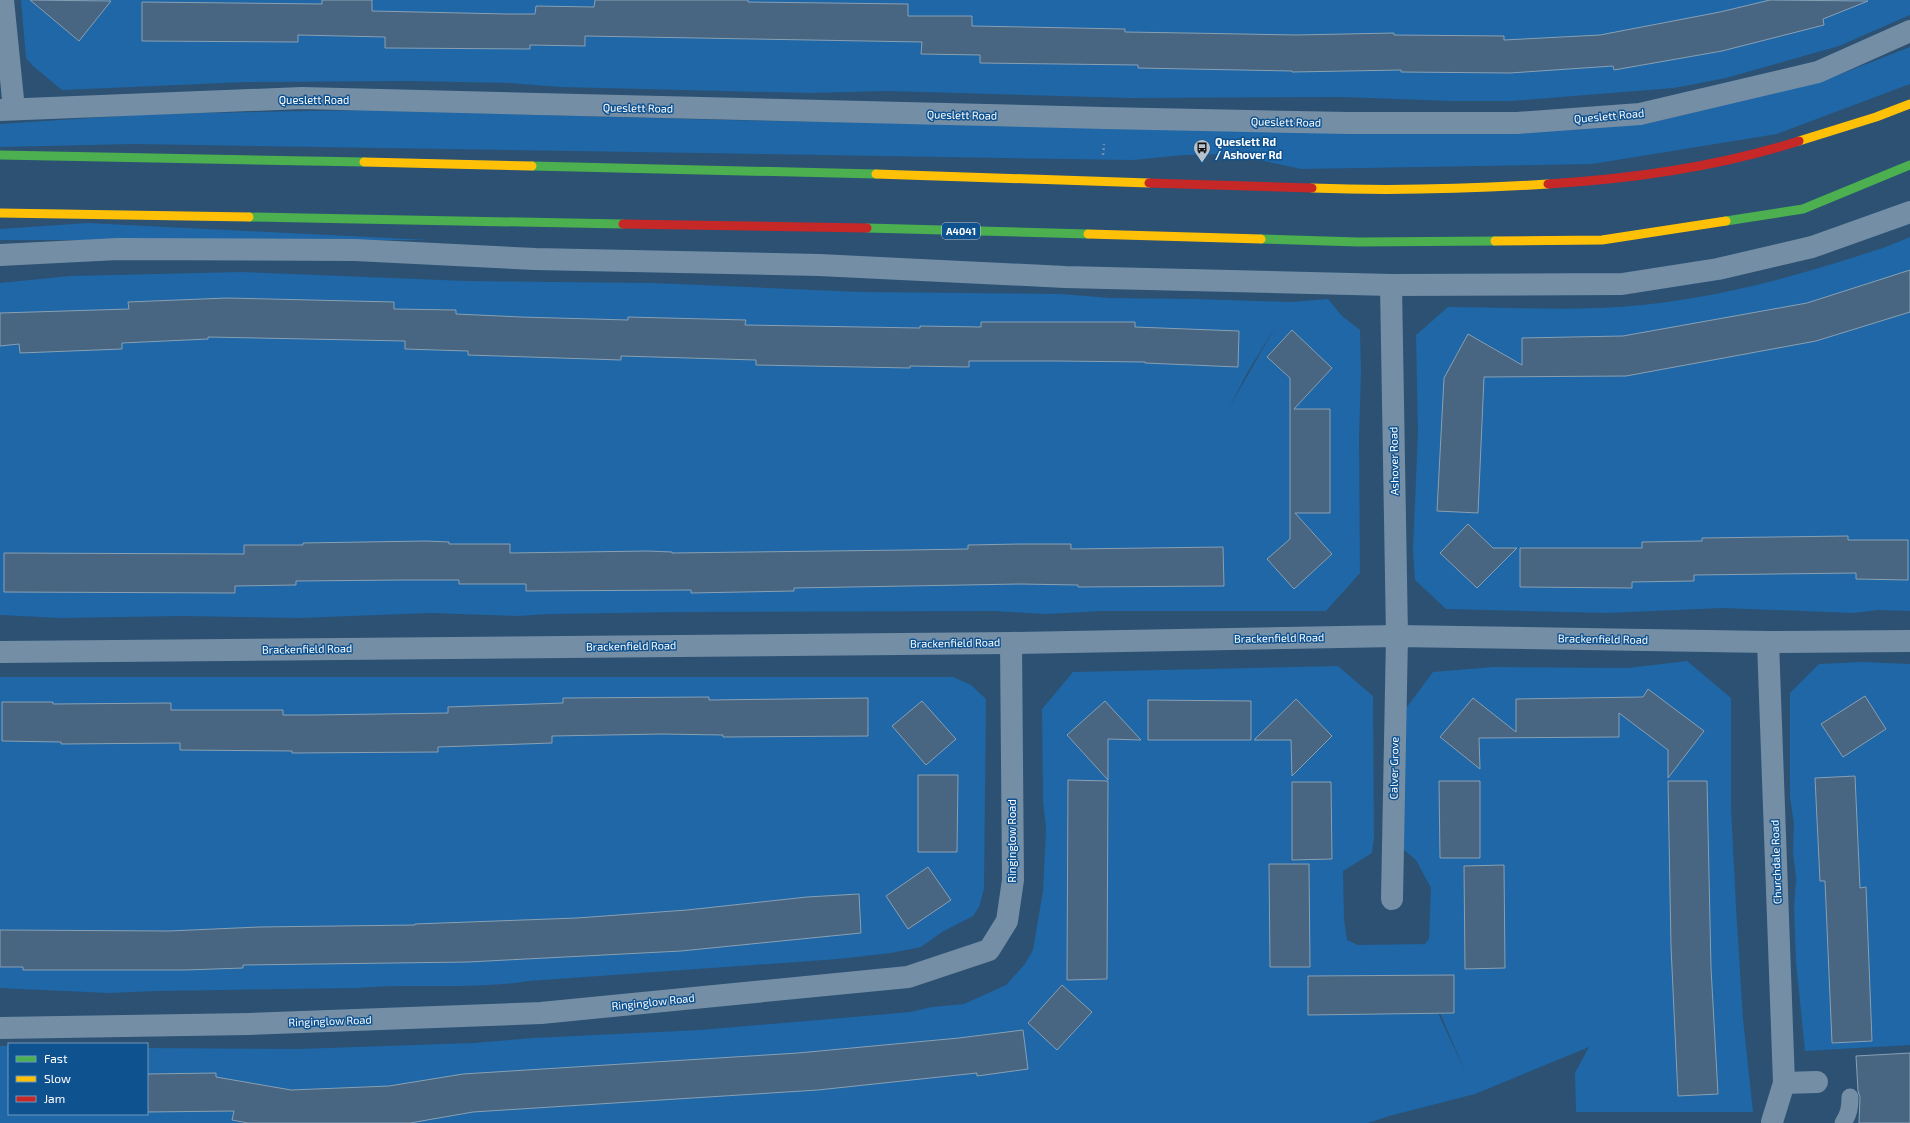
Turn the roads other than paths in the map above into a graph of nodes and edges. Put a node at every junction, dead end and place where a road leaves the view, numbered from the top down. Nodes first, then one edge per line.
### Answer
1 (3, 0) edge
2 (1910, 31) edge
3 (1910, 104) edge
4 (7, 109) edge
5 (0, 155) edge
6 (1910, 164) edge
7 (1910, 212) edge
8 (0, 213) edge
9 (0, 255) edge
10 (1391, 285) junction
11 (1397, 636) junction
12 (1910, 641) edge
13 (1768, 642) junction
14 (1011, 643) junction
15 (0, 652) edge
16 (1392, 899) dead end
17 (0, 1028) edge
18 (1817, 1082) dead end
19 (1784, 1083) junction
20 (1850, 1097) dead end
21 (1772, 1122) dead end
22 (1843, 1123) edge

1 - 4 street
2 - 4 street, Queslett Road
3 - 5 highway
6 - 8 highway, A4041
7 - 10 street
9 - 10 street
10 - 11 street, Ashover Road
11 - 13 street, Brackenfield Road
11 - 14 street, Brackenfield Road
11 - 16 street, Calver Grove
12 - 13 street, Brackenfield Road
13 - 19 street, Churchdale Road
14 - 15 street, Brackenfield Road
14 - 17 street, Ringinglow Road
18 - 19 street
19 - 21 street, Churchdale Road
20 - 22 lane

